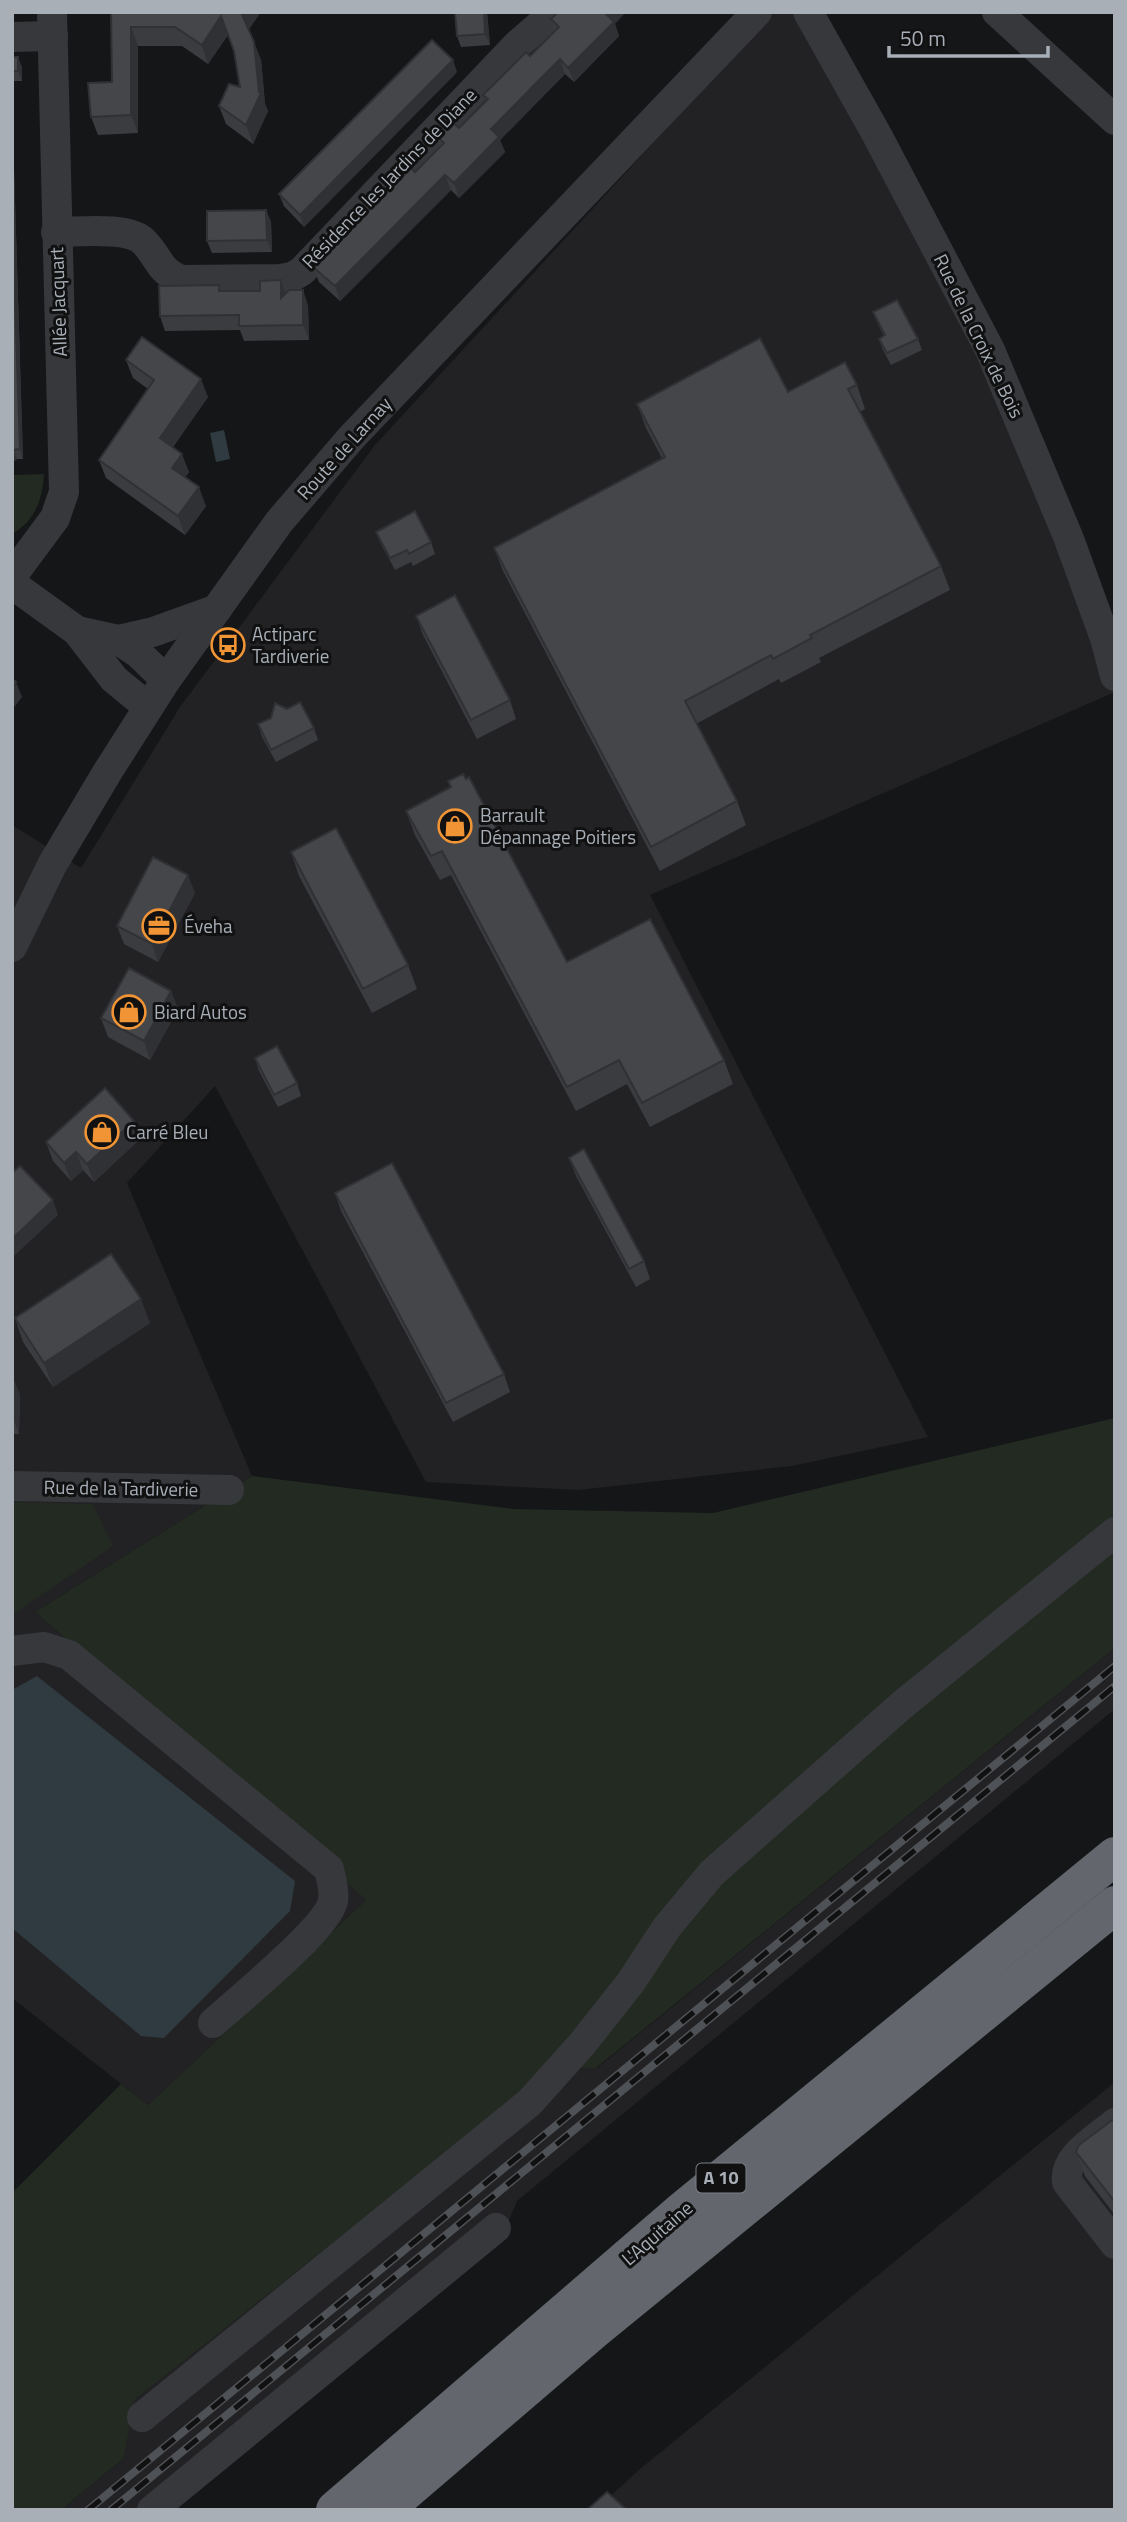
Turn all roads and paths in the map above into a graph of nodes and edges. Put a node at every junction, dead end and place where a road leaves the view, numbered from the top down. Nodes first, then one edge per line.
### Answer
1 (515, 12) edge
2 (555, 12) edge
3 (757, 12) edge
4 (808, 12) edge
5 (996, 12) edge
6 (52, 24) edge
7 (12, 37) edge
8 (517, 45) junction
9 (1115, 120) edge
10 (56, 232) junction
11 (12, 576) edge
12 (12, 583) edge
13 (216, 609) junction
14 (77, 631) junction
15 (118, 640) junction
16 (1115, 676) edge
17 (166, 680) junction
18 (149, 707) junction
19 (12, 947) edge
20 (12, 1486) edge
21 (229, 1490) dead end
22 (1115, 1532) edge
23 (12, 1651) edge
24 (1115, 1856) edge
25 (1115, 1905) edge
26 (213, 2023) dead end
27 (1115, 2123) edge
28 (496, 2228) dead end
29 (1115, 2244) edge
30 (142, 2417) dead end
31 (152, 2510) edge
32 (335, 2510) edge
33 (384, 2510) edge

1 - 8 street
2 - 8 street, Résidence les Jardins de Diane
3 - 13 street, Route de Larnay
4 - 16 street, Rue de la Croix de Bois
5 - 9 street
6 - 7 street
6 - 10 street, Allée Jacquart
8 - 10 street, Résidence les Jardins de Diane
10 - 11 street, Allée Jacquart
12 - 14 street
13 - 15 street
13 - 17 street, Route de Larnay
14 - 15 street
14 - 18 street
15 - 17 street
17 - 18 street, Route de Larnay
18 - 19 street, Route de Larnay
20 - 21 street, Rue de la Tardiverie
22 - 30 street
23 - 26 street
24 - 32 highway, L'Aquitaine / A 10
25 - 33 highway, L'Aquitaine / A 10
27 - 29 street
28 - 31 street

